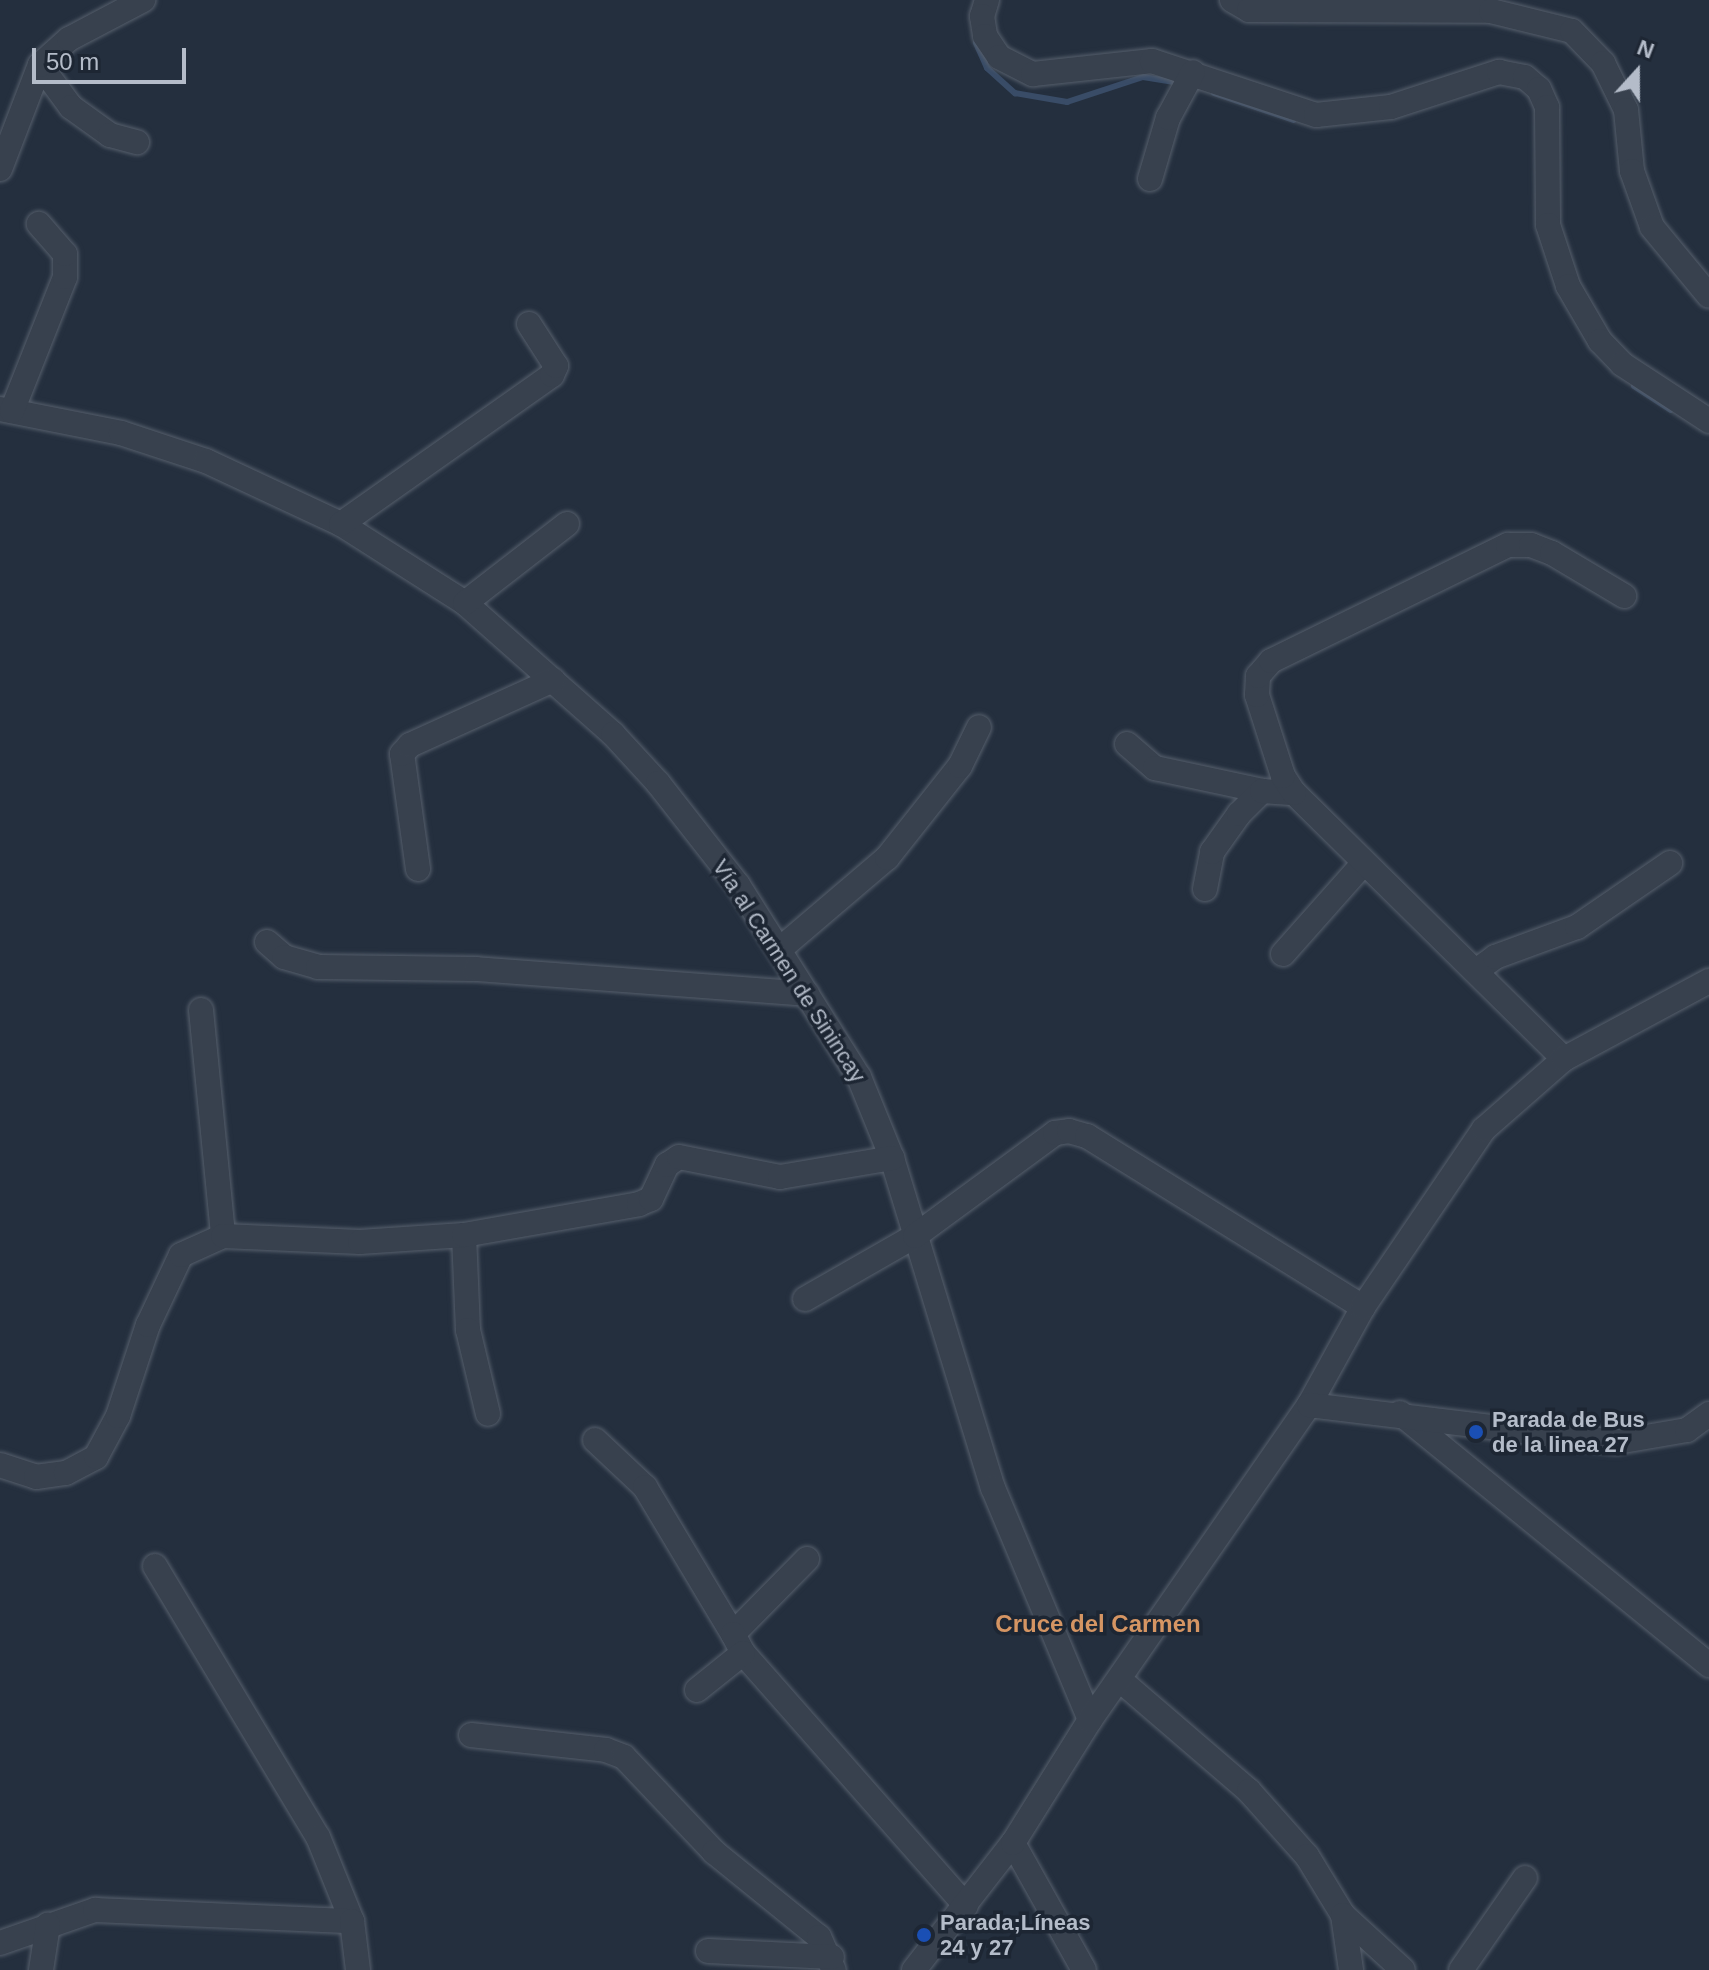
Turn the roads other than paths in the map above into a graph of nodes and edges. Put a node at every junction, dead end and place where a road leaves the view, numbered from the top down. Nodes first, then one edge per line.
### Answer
1 (143, 0) edge
2 (987, 0) edge
3 (1232, 0) edge
4 (40, 65) junction
5 (1193, 72) junction
6 (137, 142) dead end
7 (0, 169) edge
8 (1150, 179) dead end
9 (39, 224) dead end
10 (1709, 296) edge
11 (529, 324) dead end
12 (6, 410) edge
13 (1709, 421) edge
14 (341, 524) junction
15 (567, 524) dead end
16 (1624, 596) dead end
17 (465, 603) junction
18 (553, 680) junction
19 (979, 727) dead end
20 (1127, 744) dead end
21 (1262, 791) junction
22 (1294, 793) junction
23 (1670, 863) dead end
24 (1363, 864) junction
25 (418, 869) dead end
26 (1205, 889) dead end
27 (267, 942) dead end
28 (780, 949) junction
29 (1283, 954) dead end
30 (1476, 971) junction
31 (1709, 981) edge
32 (807, 994) junction
33 (201, 1010) dead end
34 (1564, 1059) junction
35 (892, 1158) junction
36 (464, 1235) junction
37 (223, 1236) junction
38 (915, 1236) junction
39 (805, 1299) dead end
40 (1363, 1307) junction
41 (1309, 1405) junction
42 (1400, 1413) junction
43 (488, 1414) dead end
44 (1709, 1414) edge
45 (595, 1440) dead end
46 (0, 1465) edge
47 (807, 1559) dead end
48 (155, 1566) dead end
49 (738, 1643) junction
50 (1709, 1665) edge
51 (1120, 1680) junction
52 (697, 1690) dead end
53 (1090, 1720) junction
54 (471, 1735) dead end
55 (1013, 1843) junction
56 (1525, 1878) dead end
57 (966, 1906) junction
58 (1343, 1915) junction
59 (352, 1921) junction
60 (48, 1925) junction
61 (0, 1943) edge
62 (708, 1951) dead end
63 (833, 1964) edge
64 (41, 1970) edge
65 (358, 1970) edge
66 (914, 1970) edge
67 (1084, 1970) edge
68 (1351, 1970) edge
69 (1403, 1970) edge
70 (1461, 1970) edge

1 - 4 street
2 - 5 street
3 - 10 street
4 - 6 street
4 - 7 street
5 - 8 street
5 - 13 street
9 - 12 street
11 - 14 street
12 - 14 street, Vía al Carmen de Sinincay
14 - 17 street, Vía al Carmen de Sinincay
15 - 17 street
16 - 22 street
17 - 18 street, Vía al Carmen de Sinincay
18 - 25 street
18 - 28 street, Vía al Carmen de Sinincay
19 - 28 street
20 - 21 street
21 - 22 street
21 - 26 street
22 - 24 street
23 - 30 street
24 - 29 street
24 - 30 street
27 - 32 street
28 - 32 street, Vía al Carmen de Sinincay
30 - 34 street
31 - 34 street
32 - 35 street, Vía al Carmen de Sinincay
33 - 37 street
34 - 40 street
35 - 36 street
35 - 38 street, Vía al Carmen de Sinincay
36 - 37 street
36 - 43 street
37 - 46 street
38 - 39 street
38 - 40 street
38 - 53 street, Vía al Carmen de Sinincay
40 - 41 street
41 - 42 street
41 - 51 street
42 - 44 street
42 - 50 street
45 - 49 street
47 - 49 street
48 - 59 street
49 - 52 street
49 - 57 street
51 - 53 street
51 - 58 street
53 - 55 street
54 - 63 street
55 - 57 street
55 - 67 street
56 - 70 street
57 - 66 street
58 - 68 street
58 - 69 street
59 - 60 street
59 - 65 street
60 - 61 street
60 - 64 street
62 - 63 street

